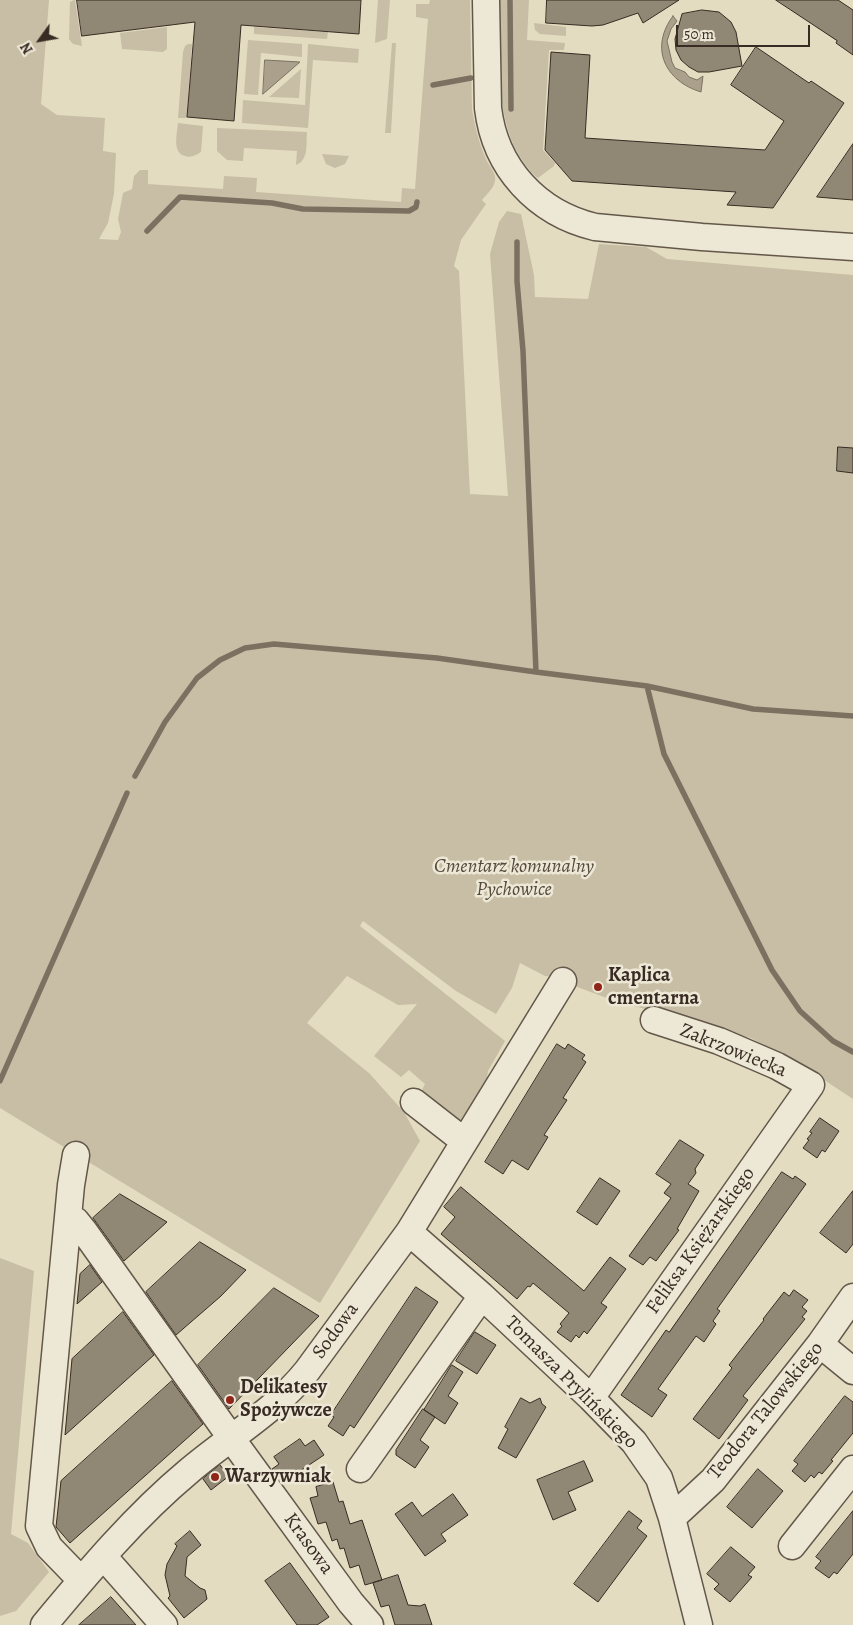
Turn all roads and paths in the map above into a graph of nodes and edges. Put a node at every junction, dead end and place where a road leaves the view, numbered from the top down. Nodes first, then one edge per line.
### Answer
1 (486, 0) edge
2 (853, 247) edge
3 (563, 981) dead end
4 (654, 1020) dead end
5 (811, 1085) joint
6 (414, 1102) dead end
7 (464, 1142) junction
8 (76, 1155) dead end
9 (68, 1217) junction
10 (408, 1232) junction
11 (482, 1296) junction
12 (853, 1296) edge
13 (820, 1344) junction
14 (853, 1371) edge
15 (590, 1398) junction
16 (231, 1438) junction
17 (853, 1469) edge
18 (360, 1470) dead end
19 (672, 1518) junction
20 (792, 1546) dead end
21 (103, 1556) junction
22 (81, 1580) junction
23 (44, 1625) edge
24 (164, 1625) edge
25 (370, 1625) edge
26 (700, 1625) edge

1 - 2 street
3 - 7 street, Sodowa
4 - 5 street, Zakrzowiecka
5 - 15 street, Feliksa Księżarskiego
6 - 7 street
7 - 10 street, Sodowa
8 - 9 street
9 - 16 street, Krasowa
9 - 22 street
10 - 11 street, Tomasza Prylińskiego
10 - 16 street, Sodowa
11 - 15 street, Tomasza Prylińskiego
11 - 18 street
12 - 13 street, Teodora Talowskiego
13 - 14 street
13 - 19 street, Teodora Talowskiego
15 - 19 street, Tomasza Prylińskiego
16 - 21 street, Sodowa
16 - 25 street, Krasowa
17 - 20 street
19 - 26 street, Tomasza Prylińskiego
21 - 22 street, Sodowa
21 - 24 street
22 - 23 street, Sodowa

